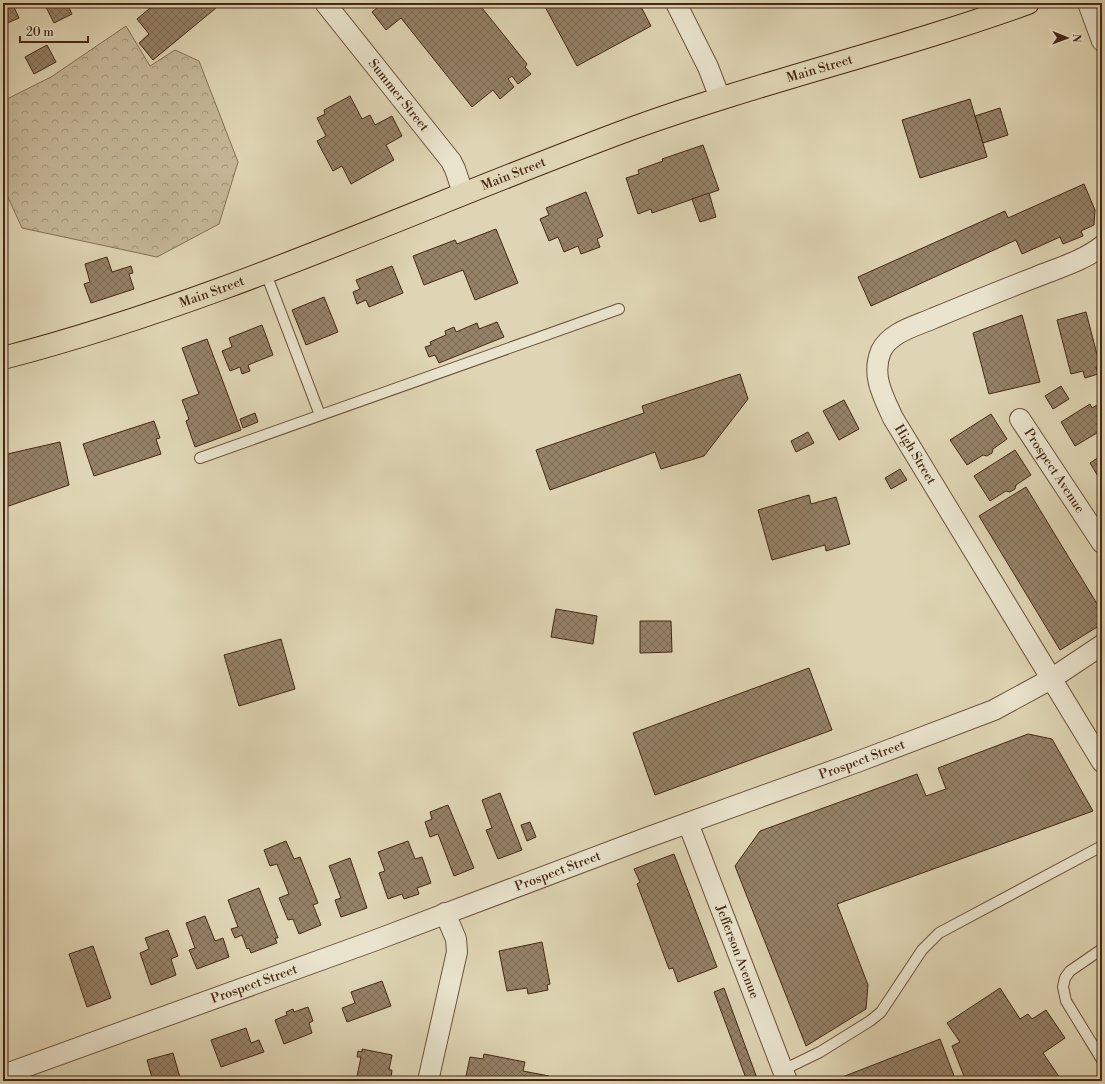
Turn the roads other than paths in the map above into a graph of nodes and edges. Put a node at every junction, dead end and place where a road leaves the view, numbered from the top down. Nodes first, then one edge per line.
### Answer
1 (325, 3) edge
2 (676, 3) edge
3 (1028, 3) edge
4 (1088, 3) edge
5 (1102, 41) edge
6 (720, 98) junction
7 (463, 193) junction
8 (1102, 246) edge
9 (265, 272) junction
10 (619, 309) dead end
11 (3, 358) edge
12 (320, 415) junction
13 (1020, 419) dead end
14 (200, 458) dead end
15 (1102, 543) edge
16 (1102, 645) edge
17 (1051, 680) junction
18 (1102, 762) edge
19 (688, 823) junction
20 (1102, 846) edge
21 (445, 913) junction
22 (1102, 949) edge
23 (1102, 1060) edge
24 (3, 1075) edge
25 (785, 1076) edge
26 (428, 1081) edge

1 - 7 street, Summer Street
2 - 6 street
3 - 6 main road, Main Street
4 - 5 street
6 - 7 main road, Main Street
7 - 9 main road, Main Street
8 - 17 street, High Street
9 - 11 main road, Main Street
9 - 12 lane
10 - 12 lane
12 - 14 lane
13 - 15 street, Prospect Avenue
16 - 17 street, Prospect Street
17 - 18 street, High Street
17 - 19 street, Prospect Street
19 - 21 street, Prospect Street
19 - 25 street, Jefferson Avenue
20 - 25 lane
21 - 24 street, Prospect Street
21 - 26 street
22 - 23 lane

